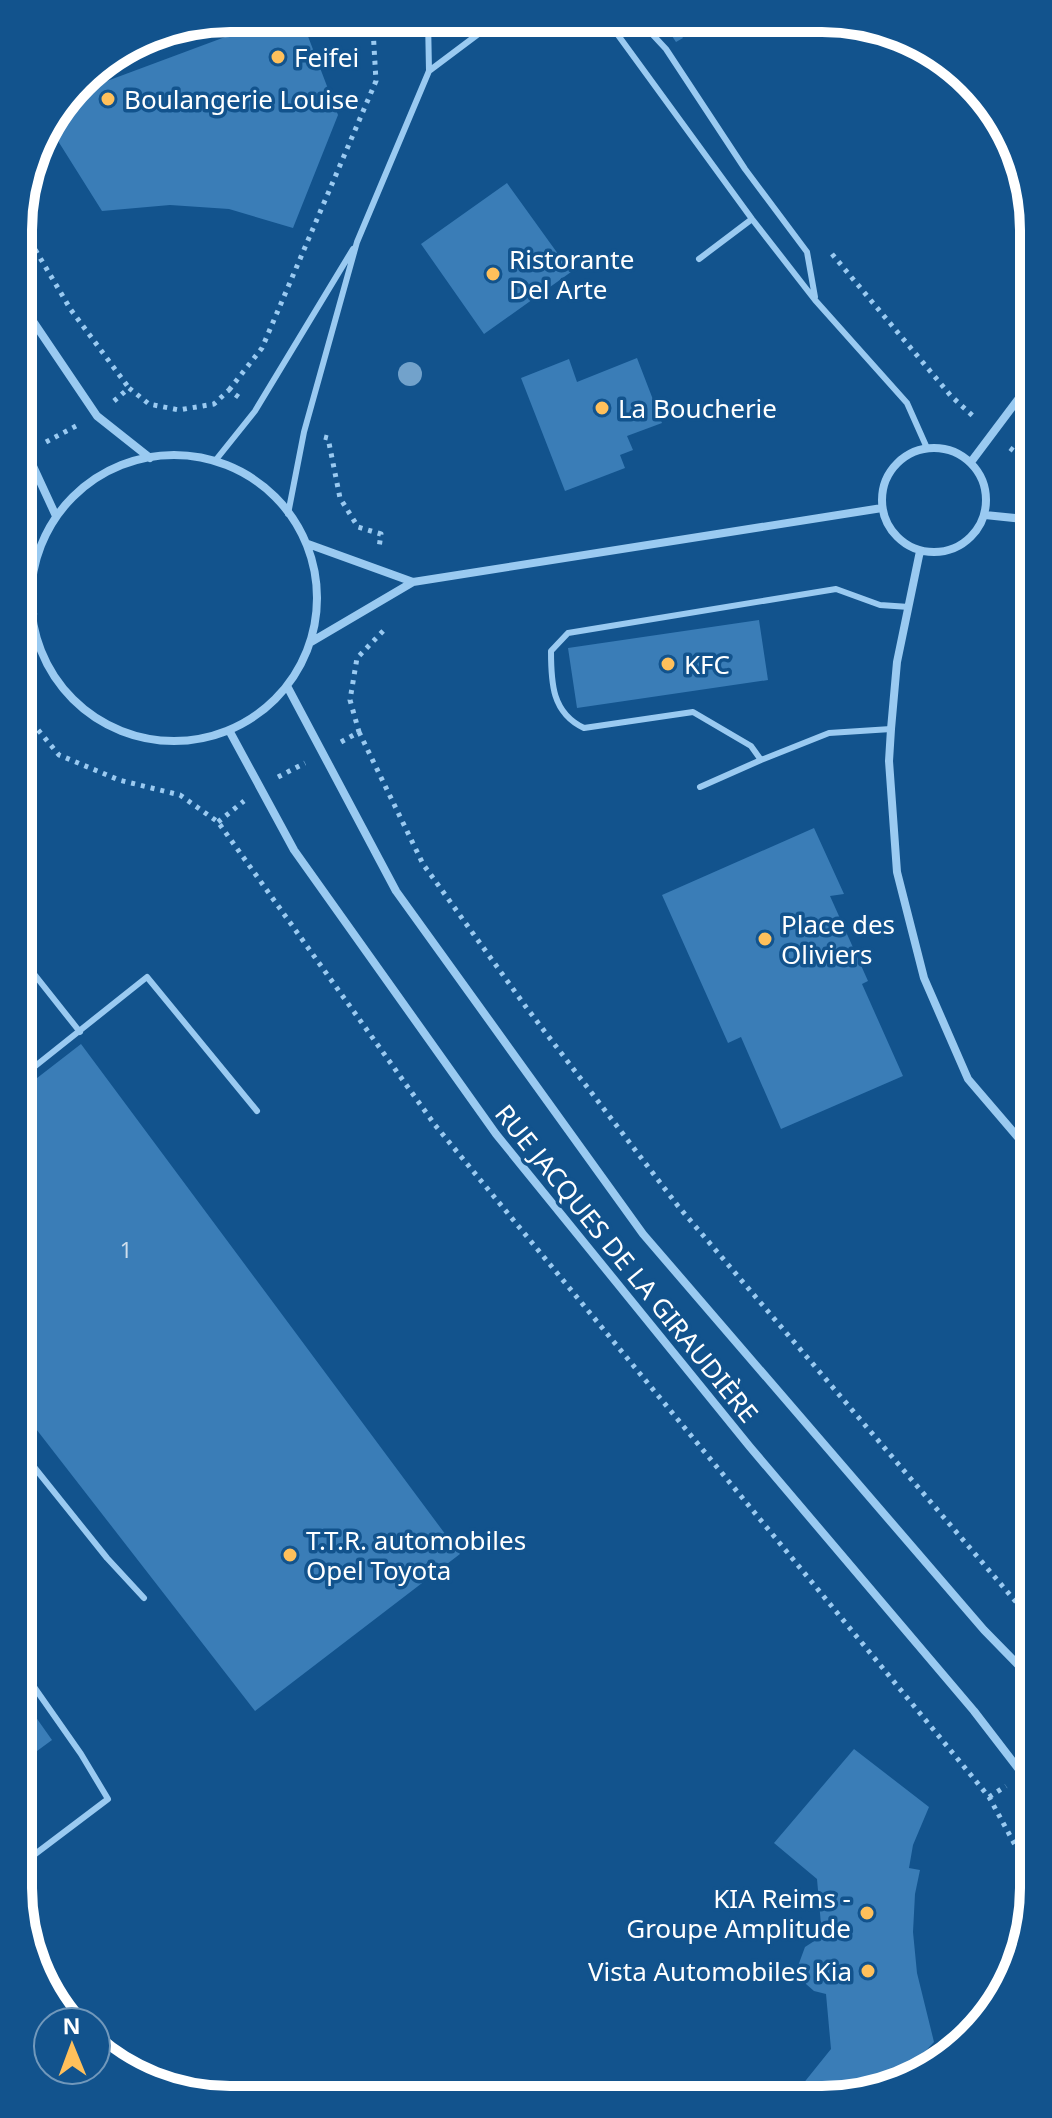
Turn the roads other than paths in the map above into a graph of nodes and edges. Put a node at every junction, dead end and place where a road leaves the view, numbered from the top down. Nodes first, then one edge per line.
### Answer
1 (428, 32) edge
2 (481, 32) edge
3 (617, 32) edge
4 (646, 32) edge
5 (429, 71) junction
6 (752, 219) junction
7 (357, 242) junction
8 (699, 259) dead end
9 (815, 300) junction
10 (32, 320) edge
11 (1020, 397) edge
12 (927, 448) junction
13 (150, 458) junction
14 (215, 461) junction
15 (971, 462) junction
16 (32, 463) edge
17 (882, 508) junction
18 (288, 514) junction
19 (985, 515) junction
20 (56, 516) junction
21 (1020, 519) edge
22 (308, 544) junction
23 (920, 551) junction
24 (413, 582) junction
25 (32, 587) edge
26 (32, 600) edge
27 (909, 607) junction
28 (34, 614) junction
29 (32, 617) edge
30 (311, 642) junction
31 (287, 686) junction
32 (891, 729) junction
33 (230, 732) junction
34 (761, 760) junction
35 (700, 787) dead end
36 (32, 971) edge
37 (80, 1032) junction
38 (32, 1069) edge
39 (257, 1111) dead end
40 (1020, 1140) edge
41 (32, 1464) edge
42 (144, 1598) dead end
43 (1020, 1667) edge
44 (32, 1684) edge
45 (1020, 1771) edge
46 (32, 1856) edge

1 - 5 lane
2 - 5 lane
3 - 6 lane
4 - 9 lane
5 - 7 lane
6 - 8 lane
6 - 9 lane
7 - 14 lane
7 - 18 lane
9 - 12 lane
10 - 13 street
11 - 15 street
12 - 15 street
12 - 17 street
13 - 14 street
13 - 20 street
14 - 18 street
15 - 19 street
16 - 20 street
17 - 23 street
17 - 24 street
18 - 22 street
19 - 21 street
19 - 23 street
20 - 25 street
22 - 24 street
22 - 30 street
23 - 27 street
24 - 30 street
26 - 28 street
27 - 32 street
27 - 34 lane
28 - 29 street
28 - 33 street
30 - 31 street
31 - 33 street
31 - 43 street, RUE JACQUES DE LA GIRAUDIÈRE
32 - 34 lane
32 - 40 street
33 - 45 street, RUE JACQUES DE LA GIRAUDIÈRE
34 - 35 lane
36 - 37 lane
37 - 38 lane
37 - 39 lane
41 - 42 lane
44 - 46 lane

